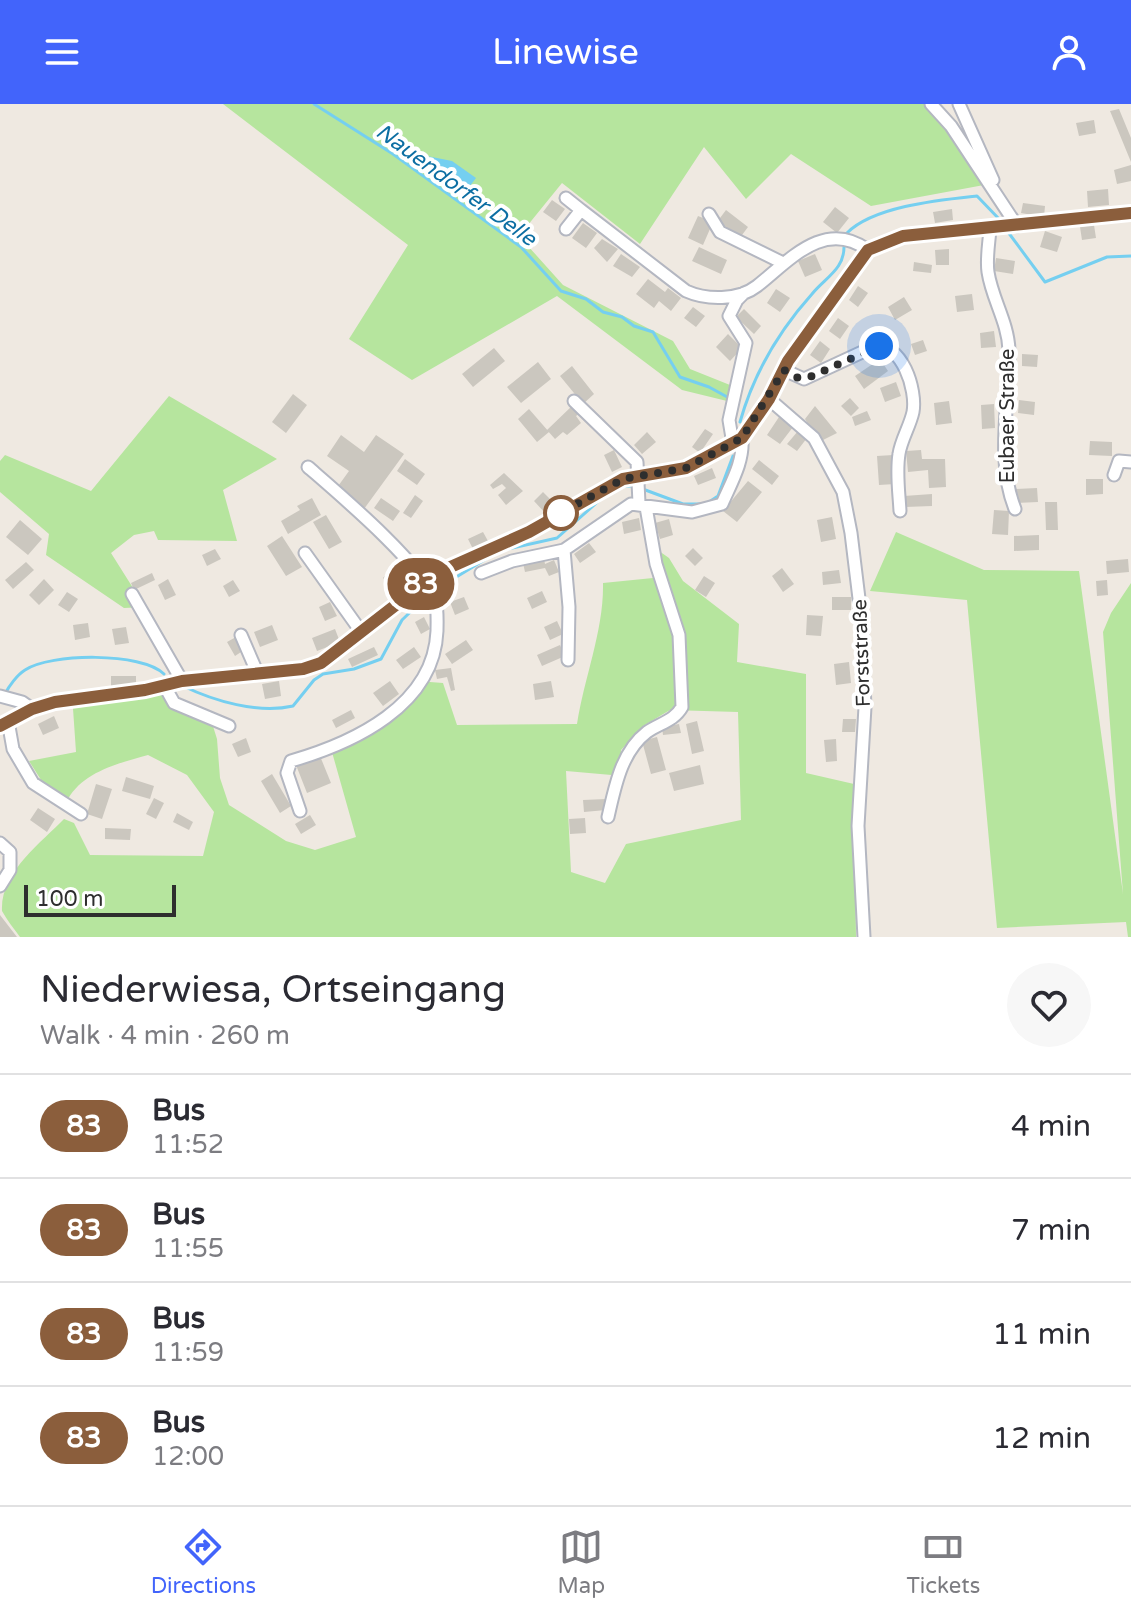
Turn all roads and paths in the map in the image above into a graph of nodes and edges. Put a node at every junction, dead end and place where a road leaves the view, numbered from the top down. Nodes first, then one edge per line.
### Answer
1 (931, 104) edge
2 (959, 104) edge
3 (995, 193) junction
4 (566, 198) dead end
5 (581, 210) junction
6 (1131, 213) edge
7 (709, 214) dead end
8 (1005, 228) junction
9 (566, 229) dead end
10 (868, 250) junction
11 (781, 262) junction
12 (745, 293) junction
13 (784, 370) junction
14 (769, 399) junction
15 (574, 401) dead end
16 (738, 441) junction
17 (1131, 462) edge
18 (308, 467) dead end
19 (1114, 475) dead end
20 (638, 482) junction
21 (643, 505) junction
22 (1015, 509) dead end
23 (900, 511) dead end
24 (564, 550) junction
25 (305, 553) dead end
26 (481, 573) dead end
27 (429, 589) junction
28 (132, 594) dead end
29 (362, 633) junction
30 (241, 635) dead end
31 (568, 660) dead end
32 (257, 672) junction
33 (182, 681) junction
34 (164, 685) junction
35 (6, 697) edge
36 (32, 709) junction
37 (4, 723) edge
38 (229, 726) dead end
39 (300, 811) dead end
40 (81, 814) dead end
41 (608, 817) dead end
42 (0, 843) edge
43 (0, 886) edge
44 (864, 937) edge

1 - 3 street
2 - 3 street
3 - 8 street
4 - 5 street
5 - 9 street
5 - 12 street
6 - 8 street
7 - 11 street
8 - 10 street
8 - 22 street, Eubaer Straße
10 - 11 street
10 - 13 street
11 - 12 street
12 - 16 street
13 - 14 street
13 - 23 street
14 - 16 street
14 - 44 street, Forststraße
15 - 20 street
16 - 20 street
16 - 21 street
17 - 19 street
18 - 27 street
20 - 21 street
20 - 27 street
21 - 24 street
21 - 41 street
24 - 26 street
24 - 31 street
25 - 29 street
27 - 29 street
27 - 39 street
28 - 33 street
29 - 32 street
30 - 32 street
32 - 33 street
33 - 34 street
34 - 36 street
34 - 38 street
35 - 36 street
36 - 37 street
37 - 40 street
42 - 43 street

